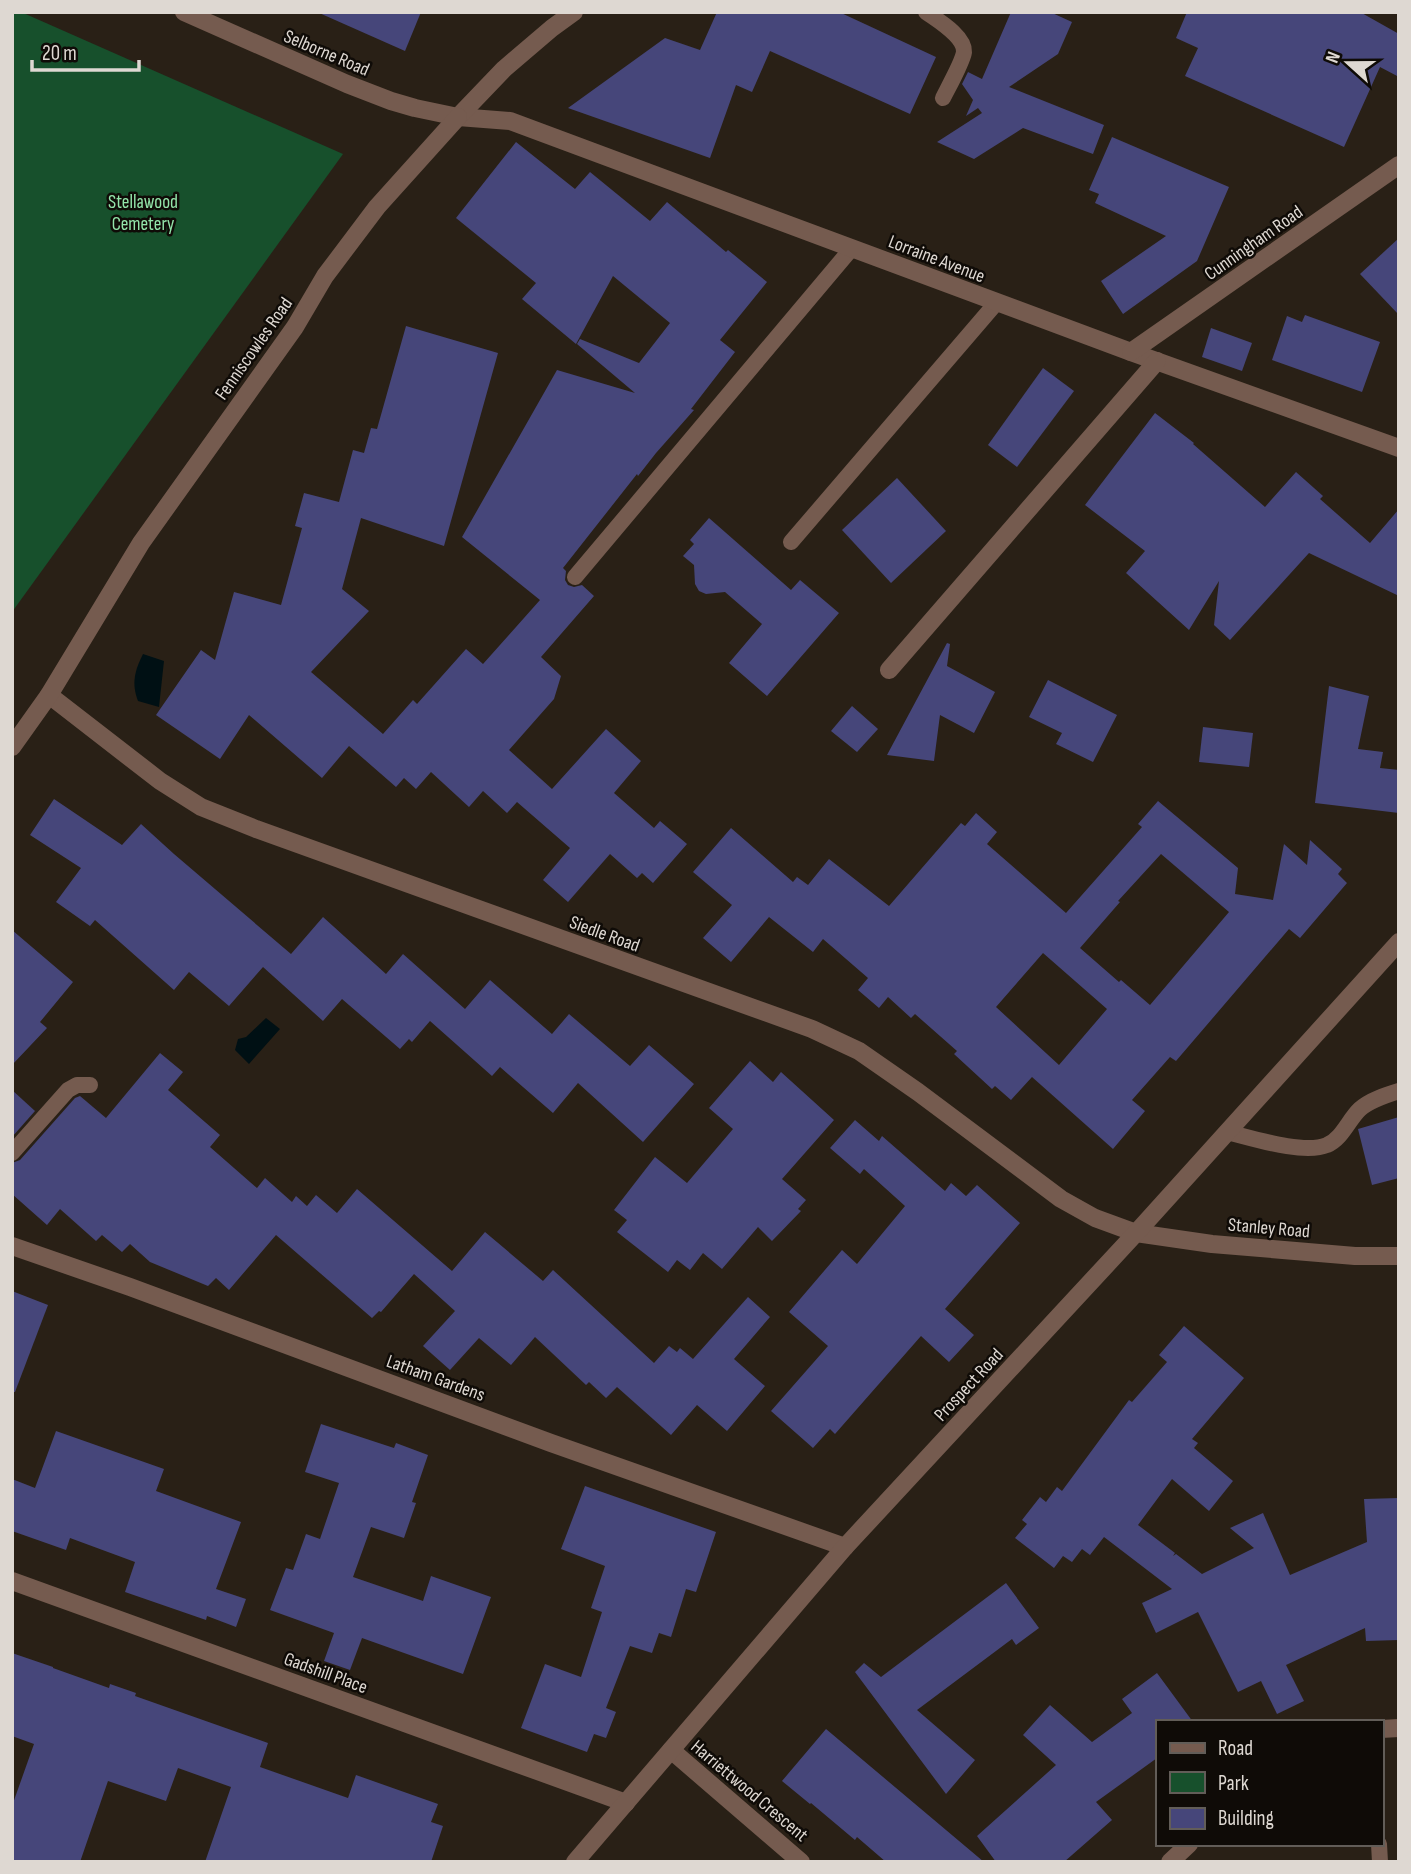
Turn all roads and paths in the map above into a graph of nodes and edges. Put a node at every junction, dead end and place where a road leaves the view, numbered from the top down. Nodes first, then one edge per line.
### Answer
1 (184, 12) edge
2 (574, 12) edge
3 (926, 12) edge
4 (943, 98) dead end
5 (458, 117) junction
6 (1399, 165) edge
7 (852, 248) junction
8 (996, 302) junction
9 (1131, 352) junction
10 (1157, 361) junction
11 (1399, 448) edge
12 (791, 542) dead end
13 (575, 577) dead end
14 (889, 670) dead end
15 (49, 695) junction
16 (12, 747) edge
17 (1399, 942) edge
18 (90, 1085) dead end
19 (1399, 1091) edge
20 (1227, 1132) junction
21 (12, 1153) edge
22 (1136, 1233) junction
23 (12, 1246) edge
24 (1399, 1256) edge
25 (845, 1547) junction
26 (12, 1581) edge
27 (671, 1750) junction
28 (626, 1803) junction
29 (1187, 1846) edge
30 (575, 1862) edge
31 (801, 1862) edge
32 (1170, 1862) edge

1 - 5 street, Selborne Road
2 - 5 street, Fenniscowles Road
3 - 4 lane
5 - 7 street, Lorraine Avenue
5 - 15 street, Fenniscowles Road
6 - 9 street, Cunningham Road
7 - 8 street, Lorraine Avenue
7 - 13 lane
8 - 9 street, Lorraine Avenue
8 - 12 lane
9 - 10 street, Lorraine Avenue
10 - 11 street, Lorraine Avenue
10 - 14 street
15 - 16 street, Fenniscowles Road
15 - 22 street, Siedle Road
17 - 20 street, Prospect Road
18 - 21 lane
19 - 20 lane
20 - 22 street, Prospect Road
22 - 24 street, Stanley Road
22 - 25 street, Prospect Road
23 - 25 street, Latham Gardens
25 - 27 street, Prospect Road
26 - 28 street, Gadshill Place
27 - 28 street, Prospect Road
27 - 31 street, Harriettwood Crescent
28 - 30 street, Prospect Road
29 - 32 street

